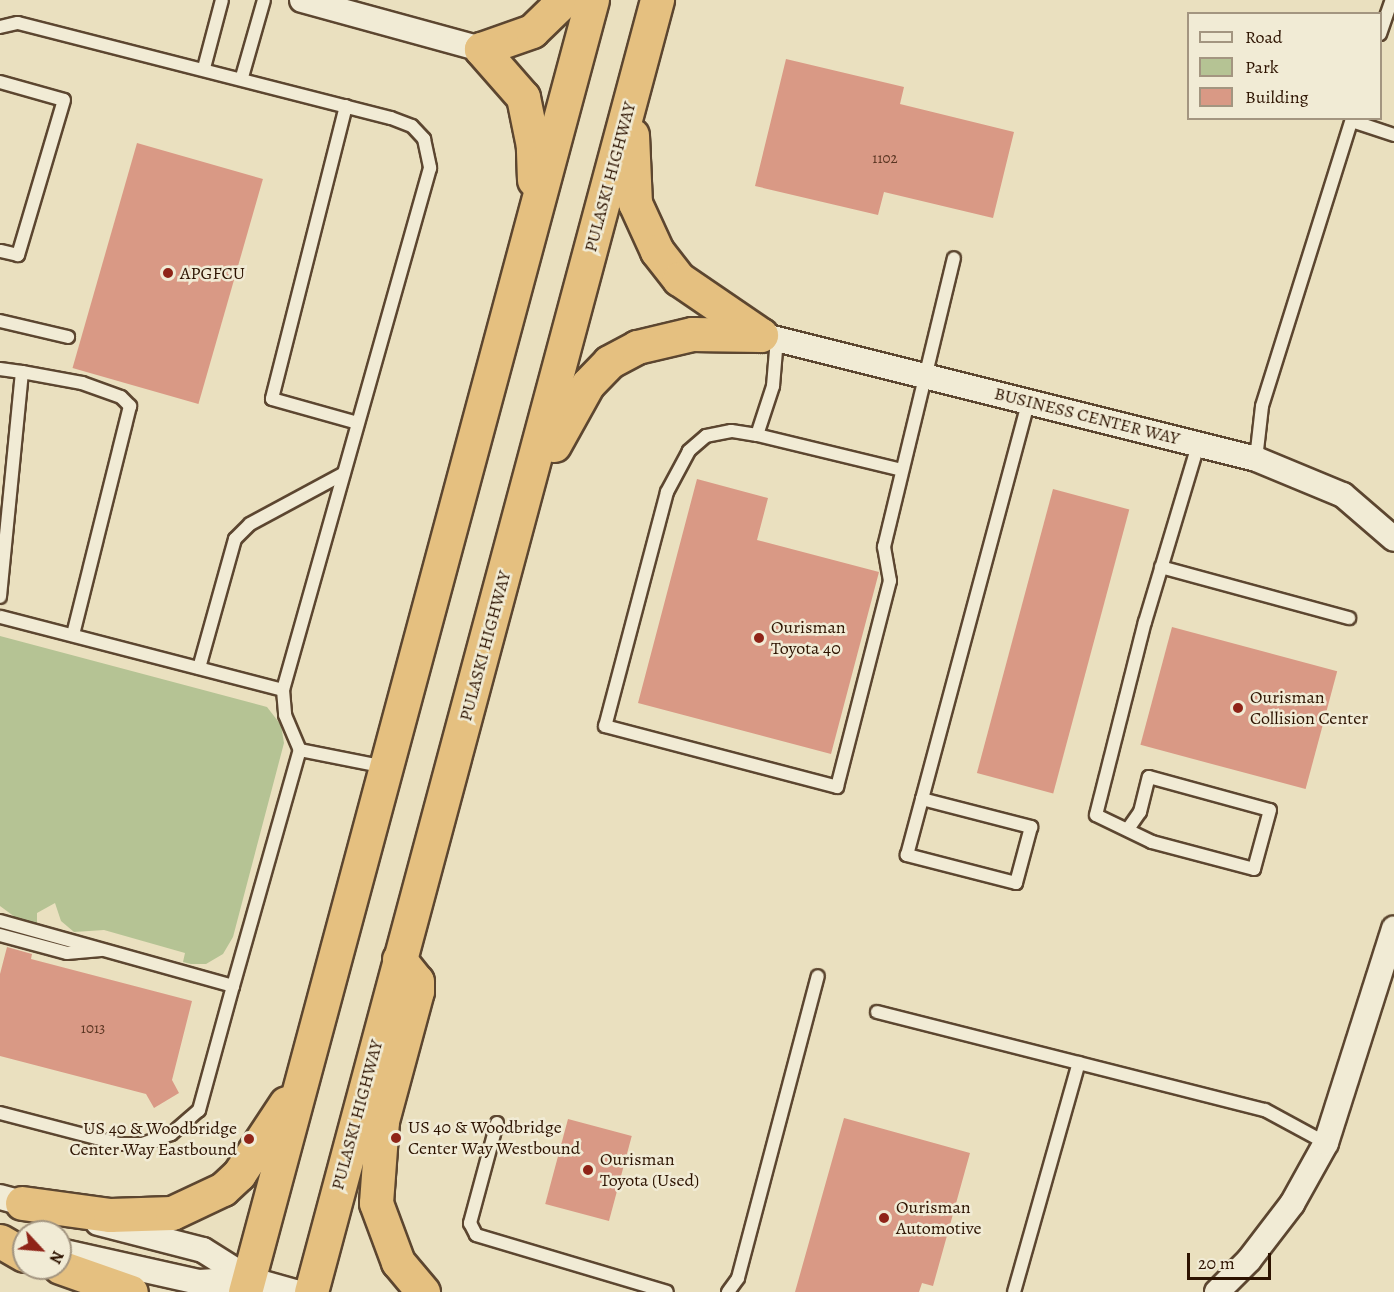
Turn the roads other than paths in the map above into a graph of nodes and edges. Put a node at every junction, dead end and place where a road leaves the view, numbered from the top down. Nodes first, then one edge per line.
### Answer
1 (222, 0) edge
2 (264, 0) edge
3 (302, 0) edge
4 (564, 0) edge
5 (592, 0) edge
6 (657, 0) edge
7 (1392, 0) edge
8 (0, 27) edge
9 (1382, 28) edge
10 (481, 49) junction
11 (204, 68) junction
12 (242, 77) junction
13 (0, 82) edge
14 (630, 101) junction
15 (346, 106) junction
16 (1352, 120) edge
17 (1394, 135) edge
18 (534, 219) junction
19 (0, 251) edge
20 (954, 258) dead end
21 (0, 321) edge
22 (769, 336) junction
23 (68, 337) dead end
24 (0, 369) edge
25 (22, 372) junction
26 (925, 375) junction
27 (1029, 401) junction
28 (358, 423) junction
29 (757, 435) junction
30 (1198, 445) junction
31 (1256, 459) junction
32 (902, 470) junction
33 (343, 474) junction
34 (524, 503) junction
35 (1394, 539) edge
36 (1161, 567) junction
37 (0, 597) edge
38 (0, 616) edge
39 (1349, 618) dead end
40 (73, 635) junction
41 (199, 668) junction
42 (283, 690) junction
43 (300, 750) junction
44 (387, 768) junction
45 (922, 800) junction
46 (1128, 829) junction
47 (0, 921) edge
48 (1394, 929) edge
49 (0, 935) edge
50 (108, 949) junction
51 (399, 959) junction
52 (818, 976) dead end
53 (233, 986) junction
54 (877, 1012) dead end
55 (1079, 1063) junction
56 (306, 1070) junction
57 (0, 1113) edge
58 (497, 1122) dead end
59 (1326, 1143) junction
60 (11, 1200) edge
61 (72, 1254) edge
62 (72, 1271) edge
63 (247, 1285) edge
64 (131, 1292) edge
65 (295, 1292) edge
66 (311, 1292) edge
67 (423, 1292) edge
68 (667, 1292) edge
69 (728, 1292) edge
70 (1014, 1292) edge
71 (1217, 1292) edge

1 - 11 lane
2 - 12 lane
3 - 10 street
4 - 10 highway
5 - 18 highway
6 - 14 highway, PULASKI HIGHWAY
7 - 9 lane
8 - 11 lane
10 - 18 highway
11 - 12 lane
12 - 15 lane
13 - 19 lane
14 - 22 highway
14 - 34 highway, PULASKI HIGHWAY
15 - 28 lane
15 - 28 lane
16 - 17 lane
16 - 31 lane
18 - 44 highway
20 - 26 lane
21 - 23 lane
22 - 26 street, BUSINESS CENTER WAY
22 - 29 lane
22 - 34 highway
24 - 25 lane
25 - 37 lane
25 - 40 lane
26 - 27 street, BUSINESS CENTER WAY
26 - 32 lane
27 - 30 street, BUSINESS CENTER WAY
27 - 45 lane
28 - 33 lane
29 - 32 lane
29 - 32 lane
30 - 31 street, BUSINESS CENTER WAY
30 - 36 lane
31 - 35 street, BUSINESS CENTER WAY
33 - 41 lane
33 - 42 lane
34 - 51 highway, PULASKI HIGHWAY
36 - 39 lane
36 - 46 lane
38 - 40 lane
40 - 41 lane
41 - 42 lane
42 - 43 lane
43 - 44 lane
43 - 53 lane
44 - 56 highway
45 - 45 lane
46 - 46 lane
47 - 50 lane
48 - 59 street
49 - 50 lane
50 - 53 lane
51 - 66 highway, PULASKI HIGHWAY
51 - 67 highway
52 - 69 lane
53 - 57 lane
54 - 55 lane
55 - 59 lane
55 - 70 lane
56 - 60 highway
56 - 63 highway
58 - 68 lane
59 - 71 street
60 - 63 street
61 - 63 street
62 - 64 highway
63 - 65 street

